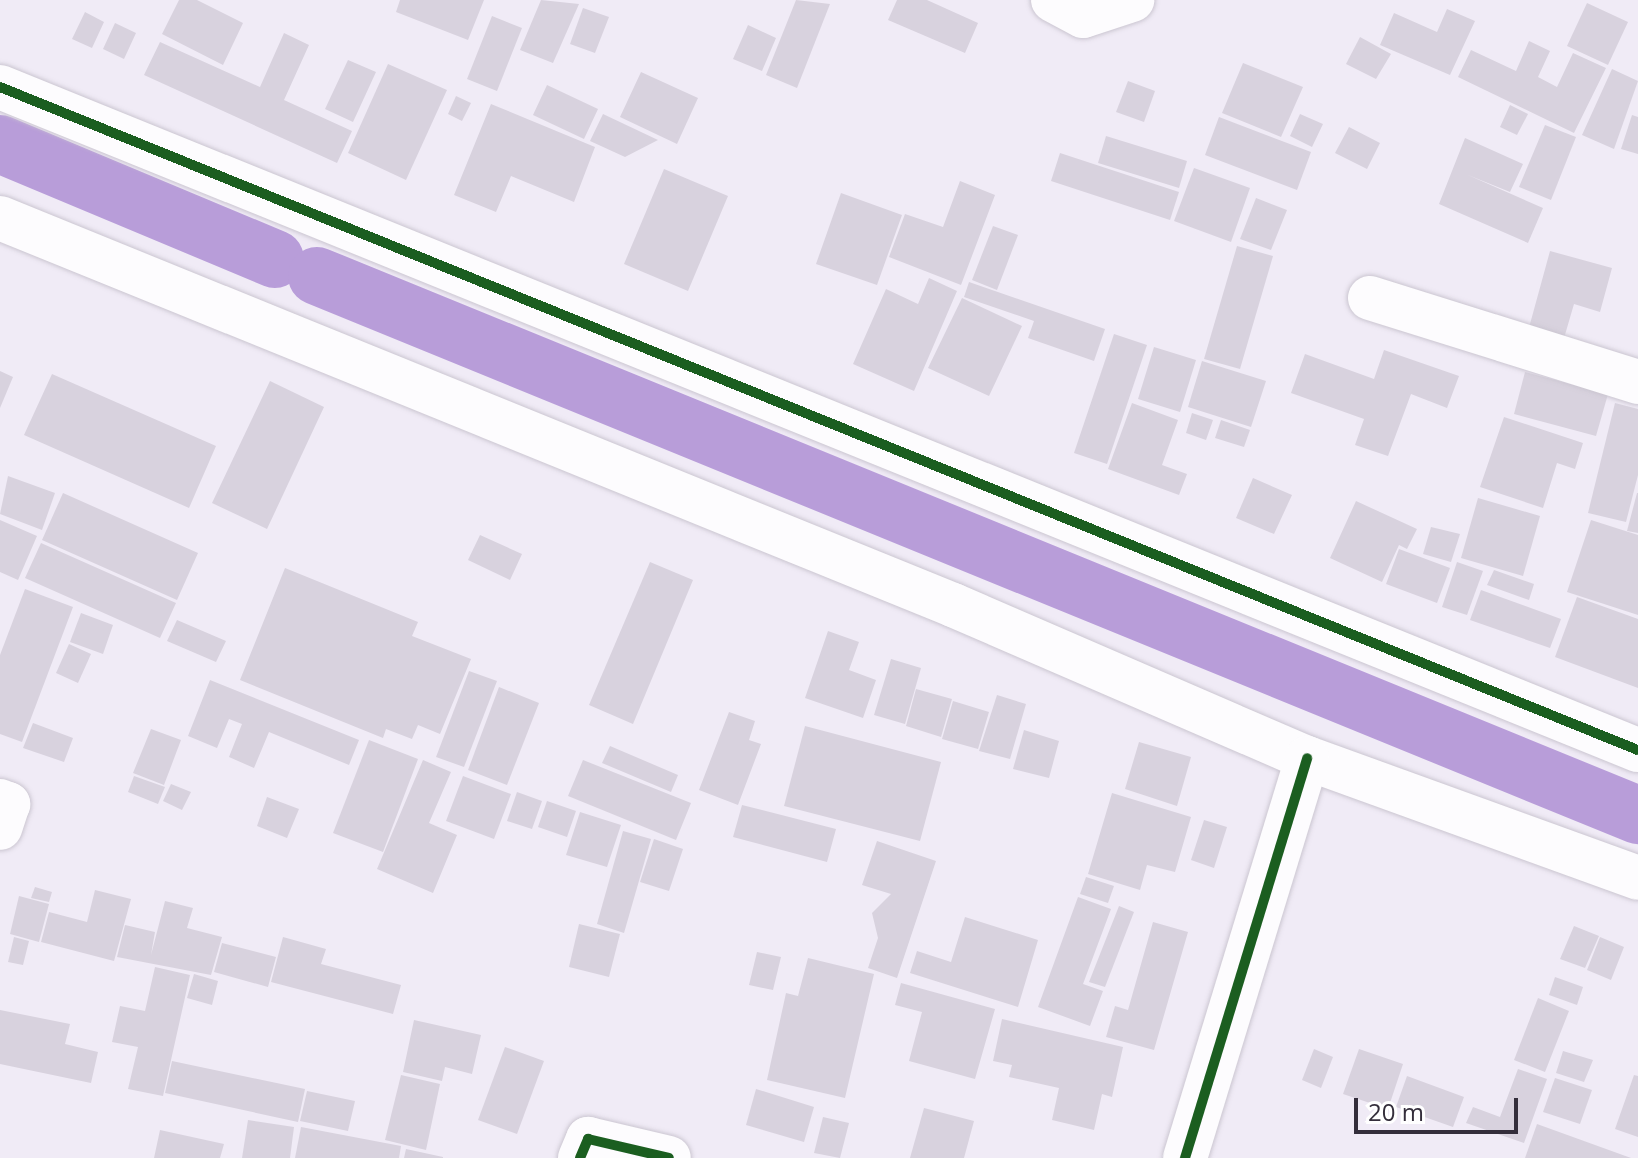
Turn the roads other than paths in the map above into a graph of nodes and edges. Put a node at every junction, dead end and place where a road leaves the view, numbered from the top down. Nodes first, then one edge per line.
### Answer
1 (1053, 0) edge
2 (1132, 0) edge
3 (0, 87) edge
4 (0, 218) edge
5 (1370, 298) dead end
6 (1638, 382) edge
7 (1638, 750) edge
8 (1307, 758) junction
9 (0, 801) edge
10 (0, 828) edge
11 (1638, 878) edge
12 (580, 1158) edge
13 (669, 1158) edge
14 (1185, 1158) edge

1 - 2 street
3 - 7 street
4 - 8 street
5 - 6 street
8 - 11 street
8 - 14 street
9 - 10 street
12 - 13 street

